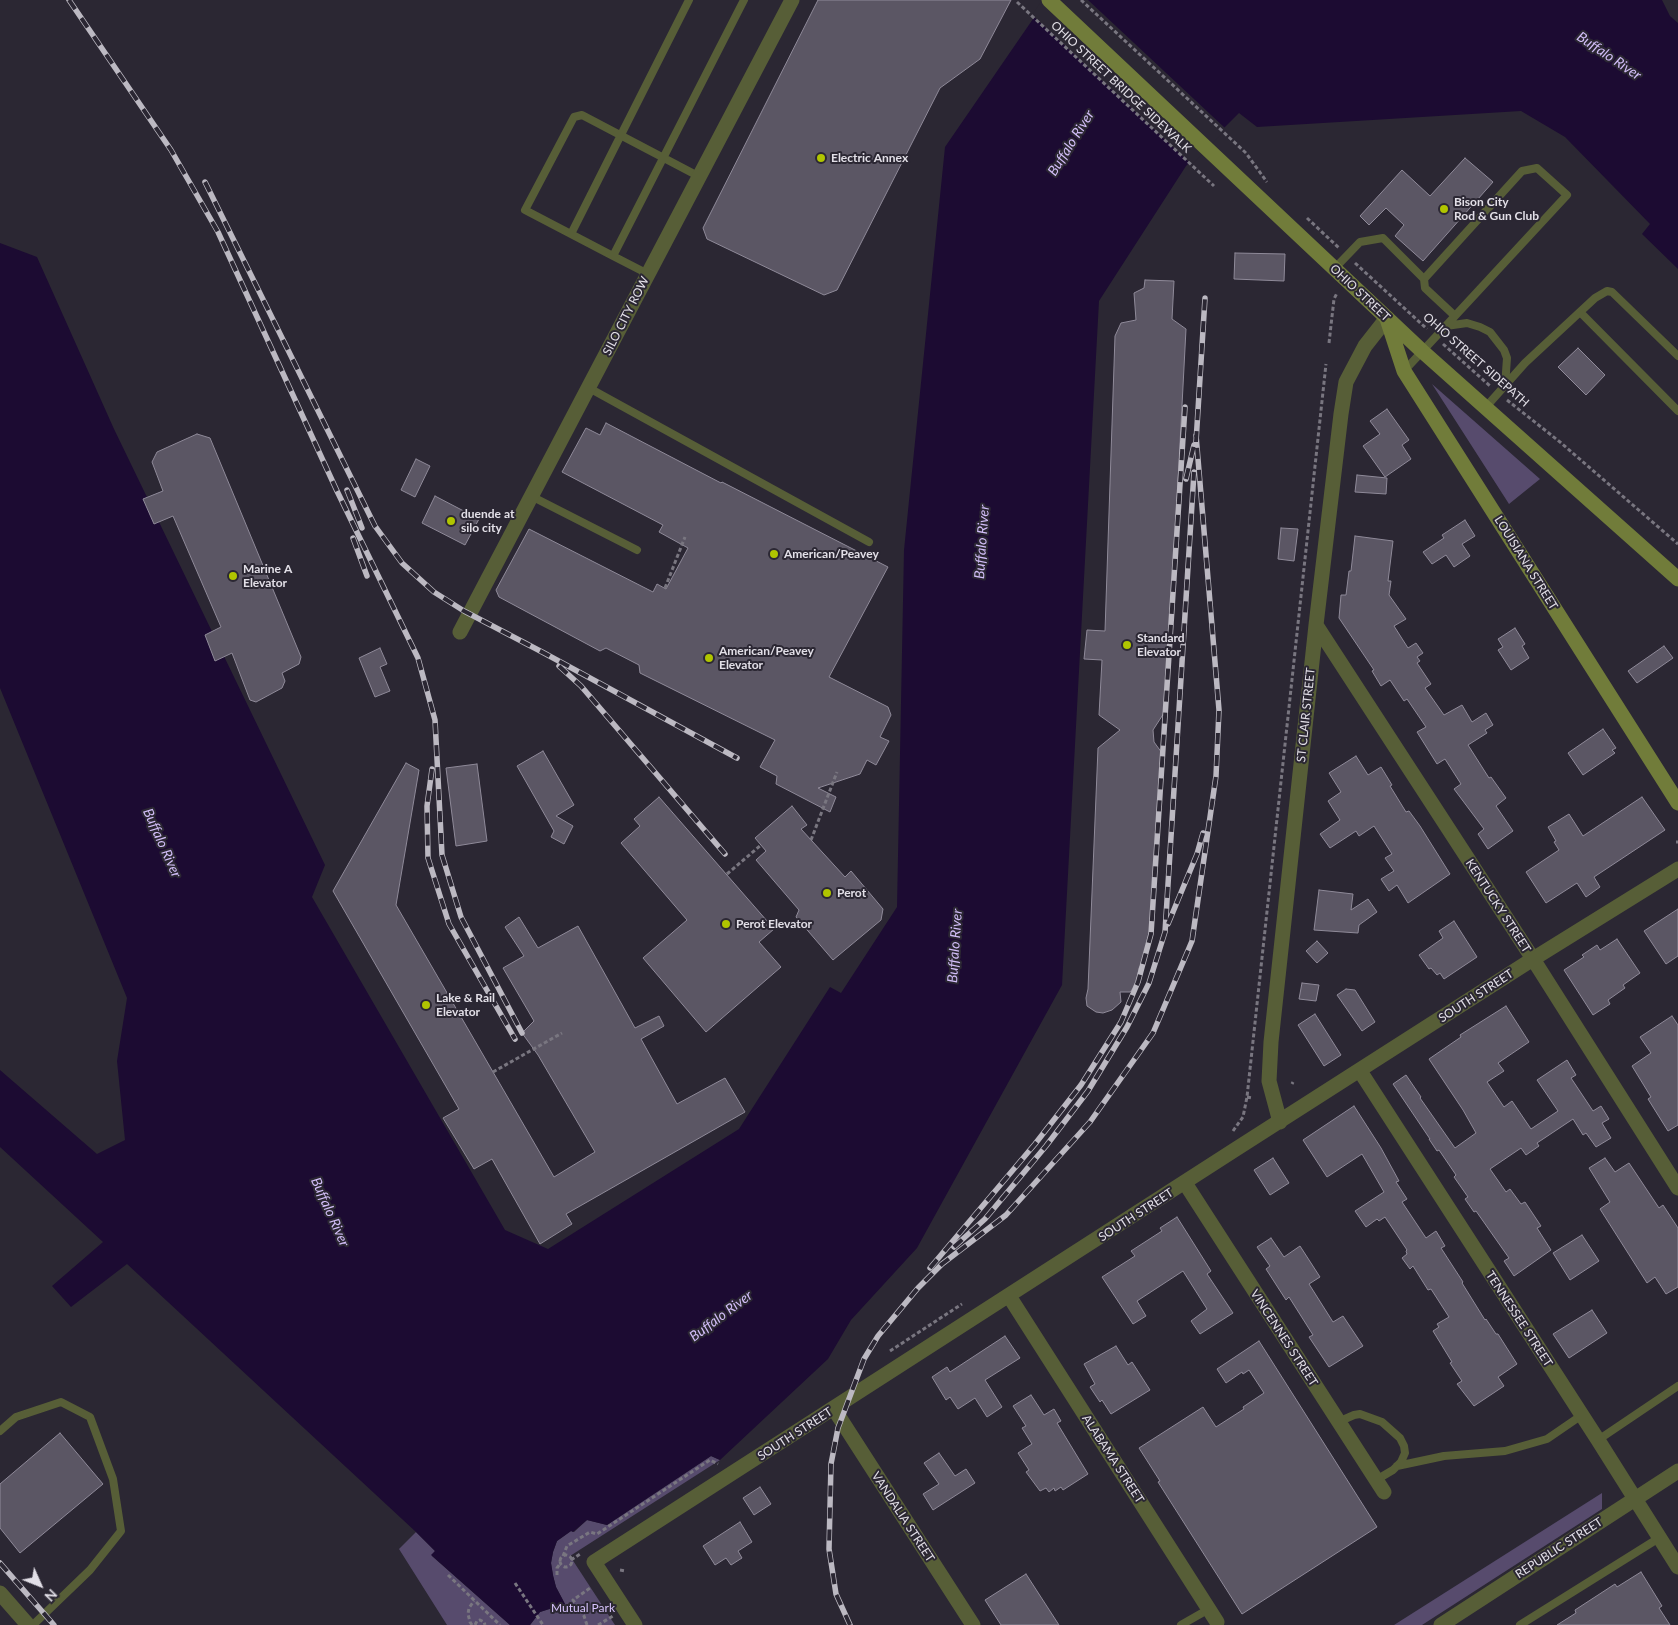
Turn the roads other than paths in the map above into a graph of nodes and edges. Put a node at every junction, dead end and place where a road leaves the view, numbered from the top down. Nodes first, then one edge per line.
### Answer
1 (689, 0) edge
2 (744, 0) edge
3 (792, 0) edge
4 (1049, 0) edge
5 (620, 136) junction
6 (664, 157) junction
7 (700, 177) junction
8 (571, 234) junction
9 (613, 256) junction
10 (1334, 269) junction
11 (648, 274) junction
12 (1424, 279) junction
13 (1580, 312) junction
14 (1455, 316) junction
15 (1387, 318) junction
16 (1445, 326) junction
17 (1422, 351) junction
18 (1678, 356) edge
19 (1404, 371) junction
20 (1504, 386) junction
21 (589, 388) junction
22 (1485, 408) junction
23 (1678, 411) edge
24 (531, 496) junction
25 (869, 542) dead end
26 (637, 550) dead end
27 (1678, 579) edge
28 (1316, 625) junction
29 (460, 632) dead end
30 (1678, 803) edge
31 (1678, 869) edge
32 (1533, 959) junction
33 (1360, 1071) junction
34 (1280, 1122) junction
35 (1185, 1183) junction
36 (1678, 1188) edge
37 (1009, 1296) junction
38 (1678, 1386) edge
39 (834, 1409) junction
40 (1582, 1415) junction
41 (1338, 1422) junction
42 (0, 1431) edge
43 (1598, 1440) junction
44 (1397, 1466) junction
45 (1678, 1471) edge
46 (1380, 1486) joint
47 (1634, 1499) junction
48 (1659, 1538) junction
49 (1678, 1567) edge
50 (0, 1593) edge
51 (1213, 1616) joint
52 (1464, 1619) edge
53 (28, 1625) edge
54 (33, 1625) edge
55 (634, 1625) edge
56 (973, 1625) edge
57 (1181, 1625) edge
58 (1441, 1625) edge
59 (1520, 1625) edge

1 - 5 lane
2 - 6 lane
3 - 7 street, SILO CITY ROW
4 - 10 street, OHIO STREET
5 - 6 lane
5 - 8 lane
5 - 8 lane
6 - 7 lane
6 - 9 lane
7 - 11 street, SILO CITY ROW
8 - 9 lane
9 - 11 lane
10 - 12 lane
10 - 15 street, OHIO STREET
11 - 21 street, SILO CITY ROW
12 - 14 lane
12 - 14 lane
13 - 18 lane
13 - 20 lane
13 - 23 lane
14 - 16 lane
15 - 17 street, OHIO STREET
15 - 19 street, LOUISIANA STREET
15 - 28 street, ST CLAIR STREET
16 - 17 lane
16 - 20 lane
17 - 19 lane
17 - 22 street, OHIO STREET
19 - 30 street, LOUISIANA STREET
20 - 22 lane
21 - 24 street, SILO CITY ROW
21 - 25 lane
22 - 27 street, OHIO STREET
24 - 26 lane
24 - 29 street, SILO CITY ROW
28 - 32 street, KENTUCKY STREET
28 - 34 street, ST CLAIR STREET
31 - 32 street, SOUTH STREET
32 - 33 street, SOUTH STREET
32 - 36 street, KENTUCKY STREET
33 - 34 street, SOUTH STREET
33 - 40 street, TENNESSEE STREET
34 - 35 street, SOUTH STREET
35 - 37 street, SOUTH STREET
35 - 41 street, VINCENNES STREET
37 - 39 street, SOUTH STREET
37 - 51 street, ALABAMA STREET
38 - 43 lane
39 - 55 street, SOUTH STREET
39 - 56 street, VANDALIA STREET
40 - 43 street, TENNESSEE STREET
40 - 44 lane
41 - 44 lane
41 - 46 street, VINCENNES STREET
42 - 54 lane
43 - 47 street, TENNESSEE STREET
44 - 46 lane
45 - 47 street, REPUBLIC STREET
47 - 48 street, TENNESSEE STREET
47 - 52 street, REPUBLIC STREET
48 - 49 street, TENNESSEE STREET
48 - 59 lane
50 - 53 street
51 - 57 lane
52 - 58 street, REPUBLIC STREET

